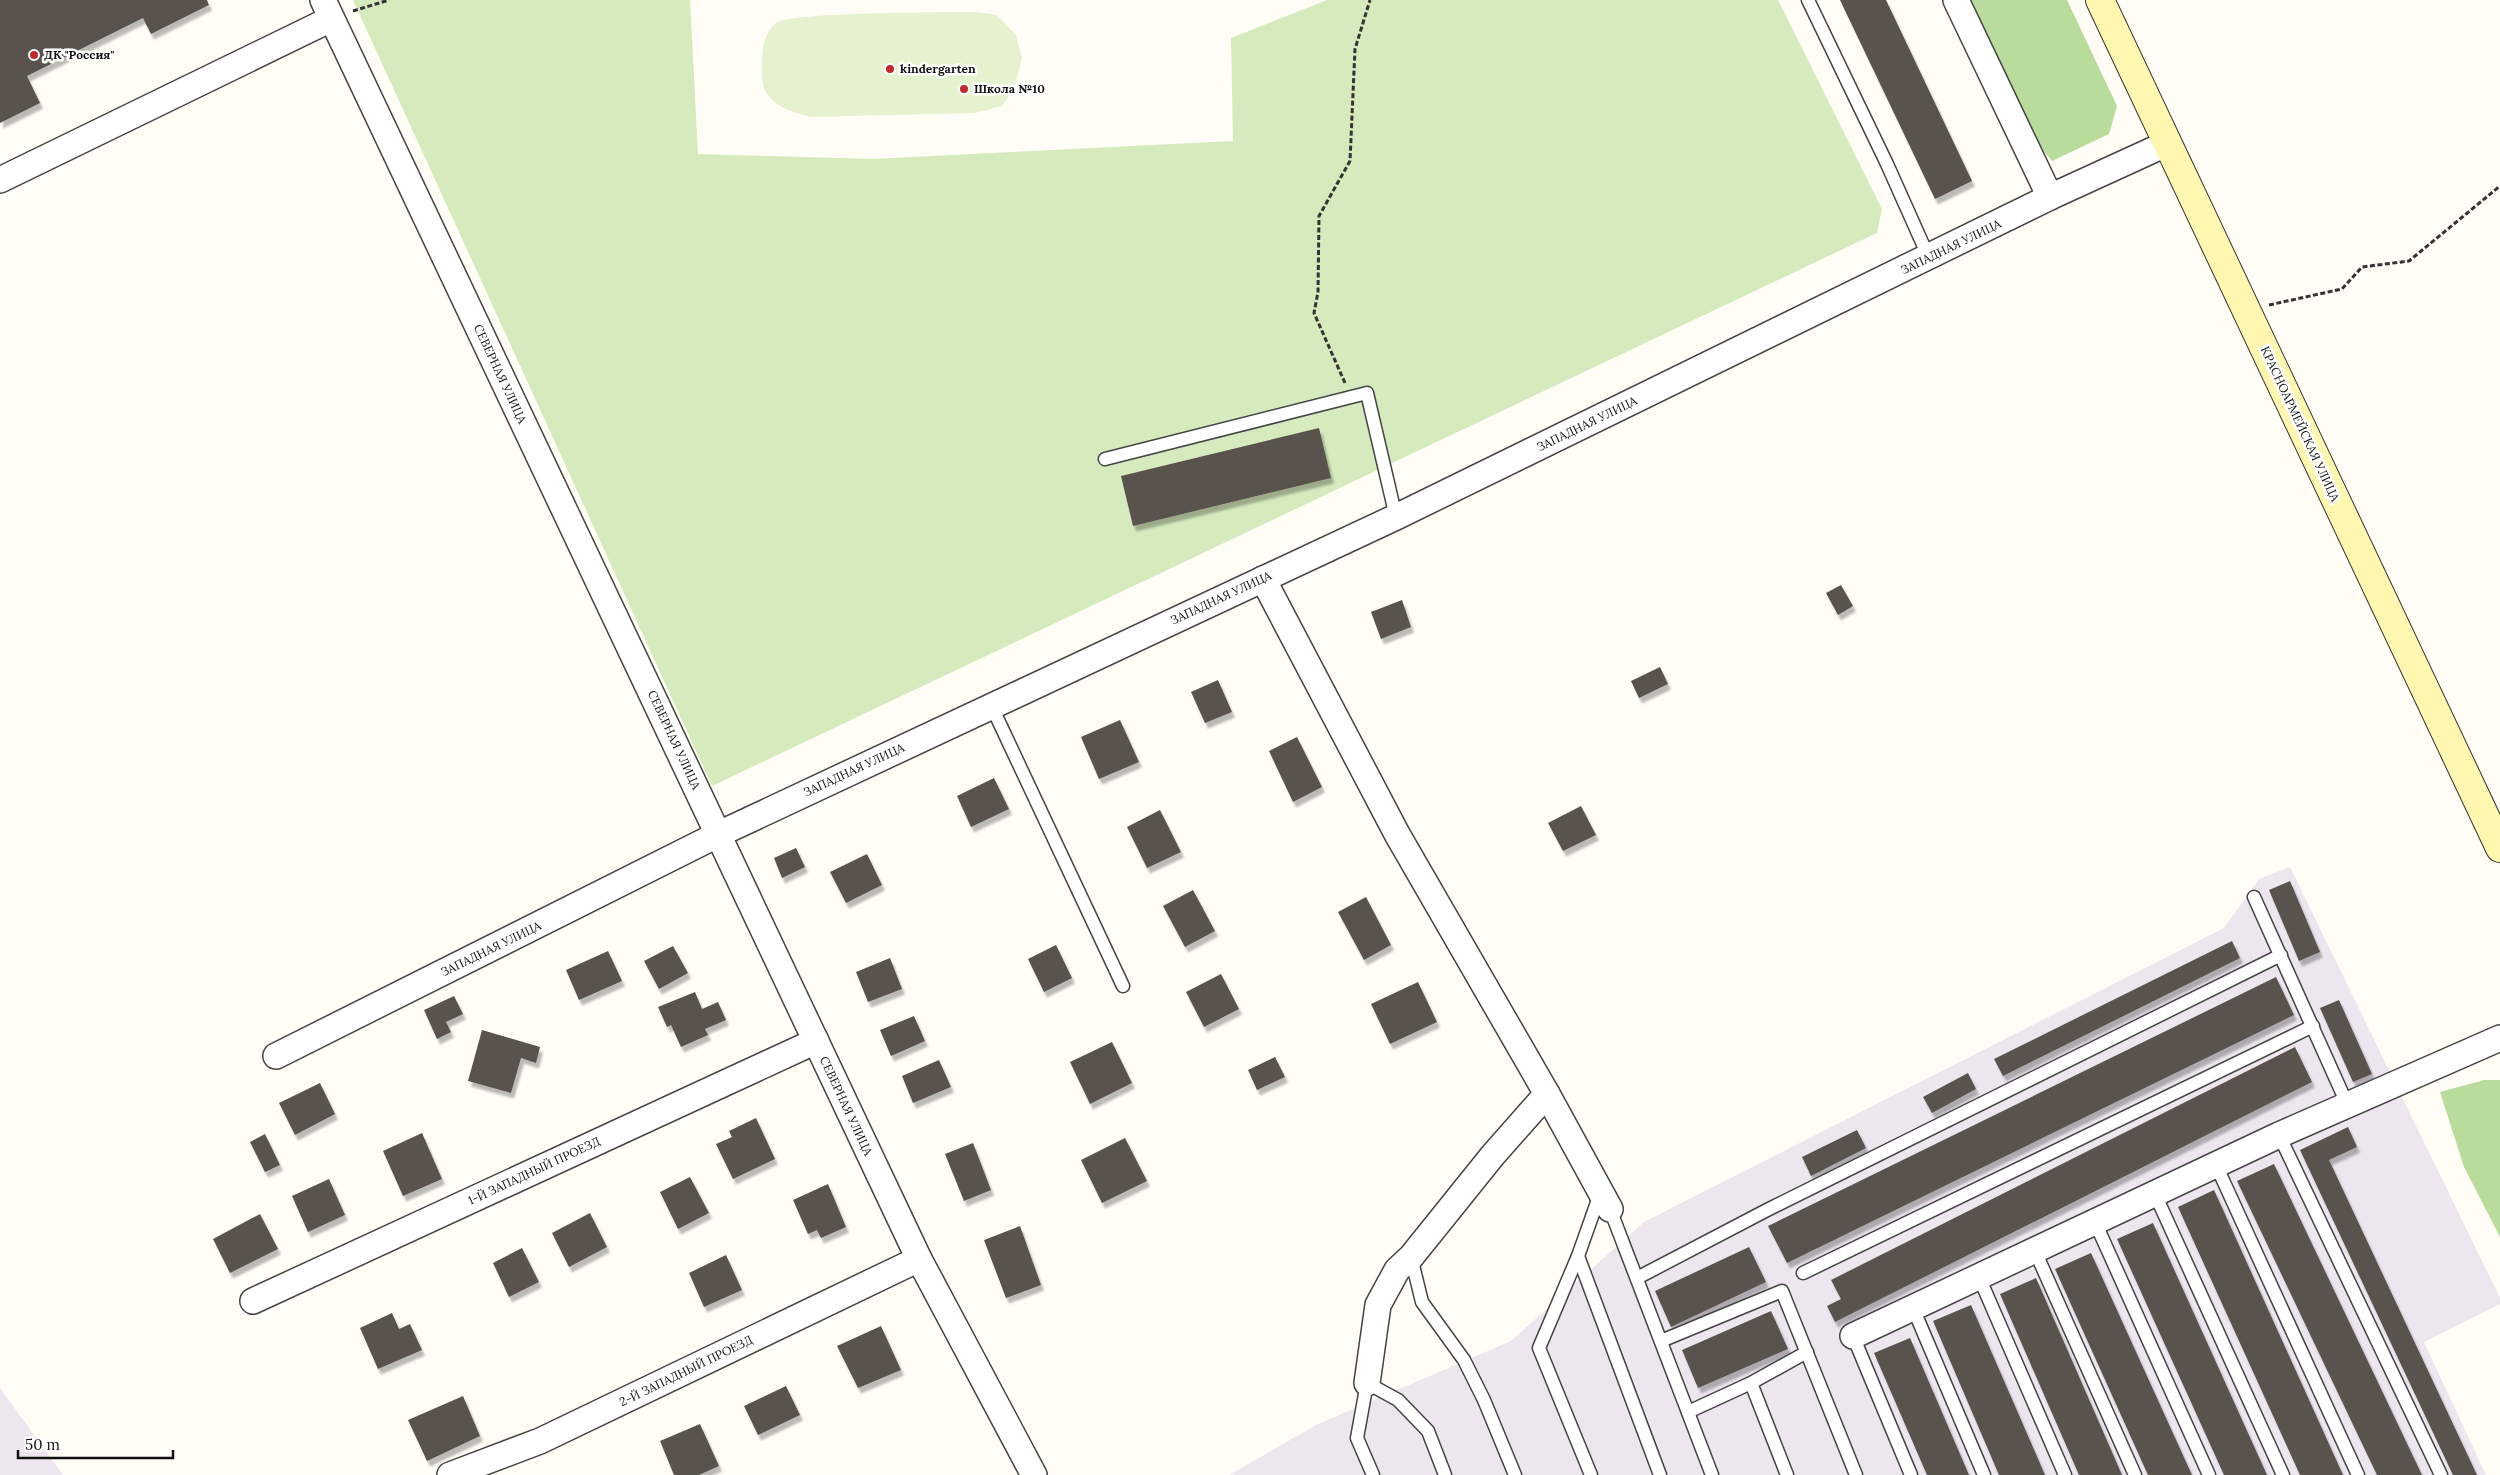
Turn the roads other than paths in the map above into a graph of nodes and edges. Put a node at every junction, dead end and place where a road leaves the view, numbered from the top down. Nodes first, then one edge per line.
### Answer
1 (1808, 0) edge
2 (1956, 0) edge
3 (2100, 0) edge
4 (327, 9) edge
5 (2168, 143) junction
6 (0, 180) edge
7 (2050, 197) junction
8 (1929, 258) junction
9 (1105, 458) dead end
10 (1396, 517) junction
11 (1263, 579) junction
12 (991, 705) junction
13 (718, 834) junction
14 (2500, 848) edge
15 (2254, 897) dead end
16 (2280, 954) junction
17 (1123, 986) dead end
18 (2313, 1026) junction
19 (2500, 1038) edge
20 (816, 1041) junction
21 (276, 1056) dead end
22 (1547, 1094) junction
23 (2348, 1106) junction
24 (2279, 1135) junction
25 (2216, 1165) junction
26 (2155, 1194) junction
27 (1605, 1202) junction
28 (2095, 1222) junction
29 (2035, 1251) junction
30 (1578, 1256) junction
31 (1411, 1257) junction
32 (919, 1259) junction
33 (1803, 1272) dead end
34 (1979, 1277) junction
35 (1637, 1278) junction
36 (253, 1300) dead end
37 (1913, 1308) junction
38 (1853, 1336) joint
39 (1661, 1341) junction
40 (1808, 1352) junction
41 (1367, 1383) junction
42 (1751, 1383) junction
43 (1688, 1412) junction
44 (450, 1475) edge
45 (1034, 1475) edge
46 (1373, 1475) edge
47 (1445, 1475) edge
48 (1515, 1475) edge
49 (1591, 1475) edge
50 (1660, 1475) edge
51 (1712, 1475) edge
52 (1787, 1475) edge
53 (1856, 1475) edge
54 (1911, 1475) edge
55 (1984, 1475) edge
56 (2064, 1475) edge
57 (2135, 1475) edge
58 (2209, 1475) edge
59 (2283, 1475) edge
60 (2358, 1475) edge
61 (2441, 1475) edge

1 - 8 lane
2 - 7 street
3 - 5 main road, КРАСНОАРМЕЙСКАЯ УЛИЦА
4 - 6 street
4 - 13 street, СЕВЕРНАЯ УЛИЦА
5 - 7 street, ЗАПАДНАЯ УЛИЦА
5 - 14 main road, КРАСНОАРМЕЙСКАЯ УЛИЦА
7 - 8 street, ЗАПАДНАЯ УЛИЦА
8 - 10 street, ЗАПАДНАЯ УЛИЦА
9 - 10 lane
10 - 11 street, ЗАПАДНАЯ УЛИЦА
11 - 12 street, ЗАПАДНАЯ УЛИЦА
11 - 22 street
12 - 13 street, ЗАПАДНАЯ УЛИЦА
12 - 17 lane
13 - 20 street, СЕВЕРНАЯ УЛИЦА
13 - 21 street, ЗАПАДНАЯ УЛИЦА
15 - 16 lane
16 - 18 lane
16 - 35 lane
18 - 23 lane
18 - 33 lane
19 - 23 street
20 - 32 street, СЕВЕРНАЯ УЛИЦА
20 - 36 street, 1-Й ЗАПАДНЫЙ ПРОЕЗД
22 - 27 street
22 - 31 street
23 - 24 street
24 - 25 street
24 - 61 lane
25 - 26 street
25 - 60 lane
26 - 28 street
26 - 59 lane
27 - 30 lane
27 - 35 lane
28 - 29 street
28 - 58 lane
29 - 34 street
29 - 57 lane
30 - 49 lane
30 - 50 lane
31 - 41 street
31 - 48 lane
32 - 44 street, 2-Й ЗАПАДНЫЙ ПРОЕЗД
32 - 45 street, СЕВЕРНАЯ УЛИЦА
34 - 37 street
34 - 56 lane
35 - 39 lane
37 - 38 street
37 - 55 lane
38 - 54 lane
39 - 40 lane
39 - 43 lane
40 - 42 lane
40 - 53 lane
41 - 46 lane
41 - 47 lane
42 - 43 lane
42 - 52 lane
43 - 51 lane

